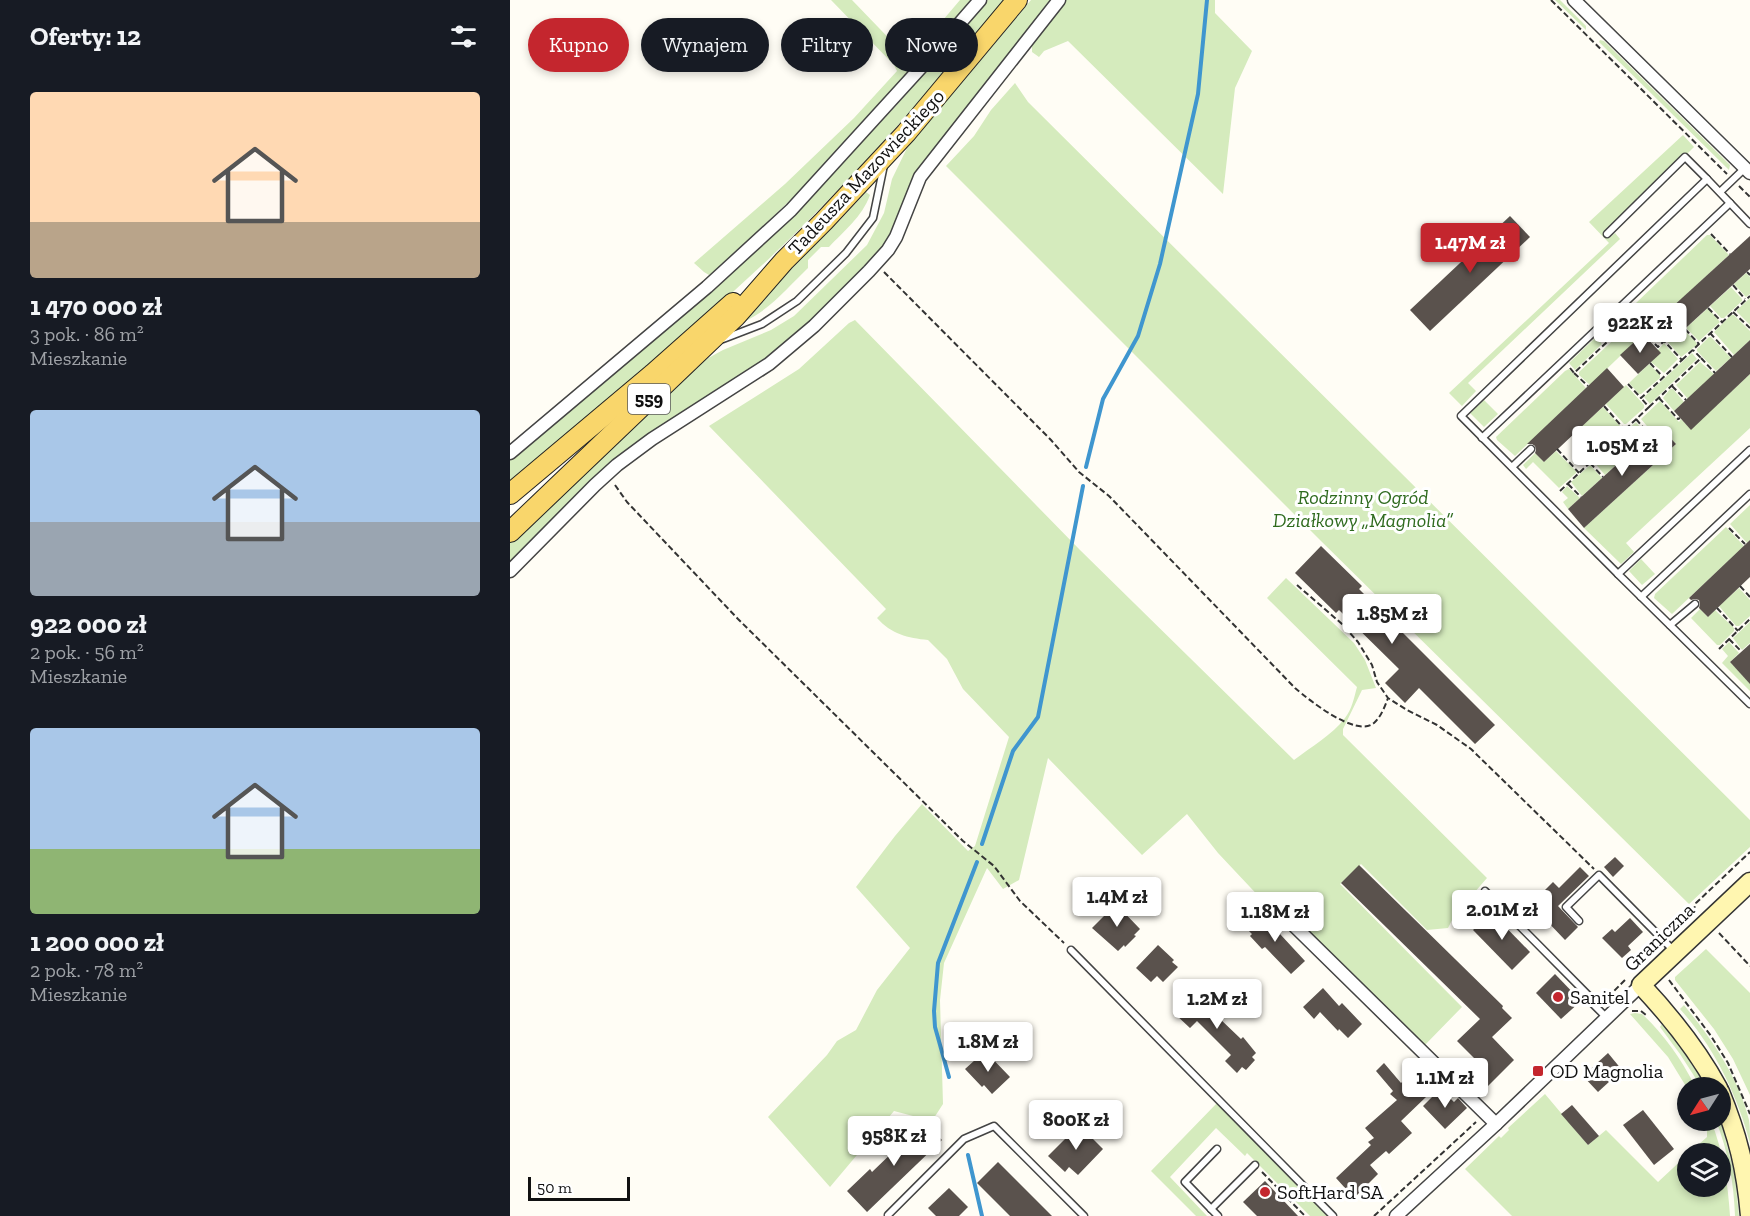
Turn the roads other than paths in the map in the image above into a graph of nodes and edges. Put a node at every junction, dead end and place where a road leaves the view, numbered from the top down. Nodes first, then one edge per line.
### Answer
1 (980, 0) edge
2 (1017, 0) edge
3 (1059, 0) edge
4 (1574, 0) edge
5 (887, 152) junction
6 (1748, 170) edge
7 (1707, 179) junction
8 (1720, 192) junction
9 (1730, 203) junction
10 (1750, 224) edge
11 (1607, 234) dead end
12 (784, 261) junction
13 (705, 346) junction
14 (1482, 438) junction
15 (1531, 449) dead end
16 (1750, 450) edge
17 (510, 453) edge
18 (1512, 467) junction
19 (510, 494) edge
20 (1750, 494) edge
21 (510, 532) edge
22 (510, 572) edge
23 (1618, 574) junction
24 (1641, 597) junction
25 (1695, 604) dead end
26 (1670, 626) junction
27 (1750, 704) edge
28 (1750, 882) edge
29 (1485, 891) dead end
30 (1273, 905) dead end
31 (1579, 921) dead end
32 (1071, 950) road end
33 (1675, 952) junction
34 (1636, 980) junction
35 (1607, 1018) junction
36 (1712, 1077) edge
37 (1731, 1121) edge
38 (1496, 1124) junction
39 (1217, 1149) dead end
40 (1256, 1165) road end
41 (1211, 1209) junction
42 (888, 1215) edge
43 (1084, 1216) edge
44 (1218, 1216) edge
45 (1333, 1216) edge
46 (1396, 1216) edge
47 (1750, 1216) edge

1 - 17 street
2 - 5 main road, Tadeusza Mazowieckiego / 559
3 - 22 street
4 - 6 street
5 - 12 main road, Tadeusza Mazowieckiego / 559
5 - 13 lane
6 - 8 lane
7 - 8 lane
7 - 11 lane
7 - 14 lane
8 - 9 lane
9 - 10 lane
9 - 14 lane
12 - 13 main road, Tadeusza Mazowieckiego / 559
12 - 19 main road, Tadeusza Mazowieckiego / 559
13 - 21 main road, Tadeusza Mazowieckiego / 559
14 - 18 lane
15 - 18 lane
16 - 23 lane
18 - 23 lane
20 - 24 lane
23 - 24 lane
24 - 26 lane
25 - 26 lane
26 - 27 lane
28 - 33 street, Graniczna
29 - 35 lane
30 - 38 street
31 - 33 lane
32 - 45 lane
33 - 34 street, Graniczna
34 - 35 street, Graniczna
34 - 36 street
35 - 38 street, Graniczna
37 - 47 street
38 - 46 street, Graniczna
39 - 41 lane
40 - 41 lane
41 - 44 lane
42 - 43 lane

